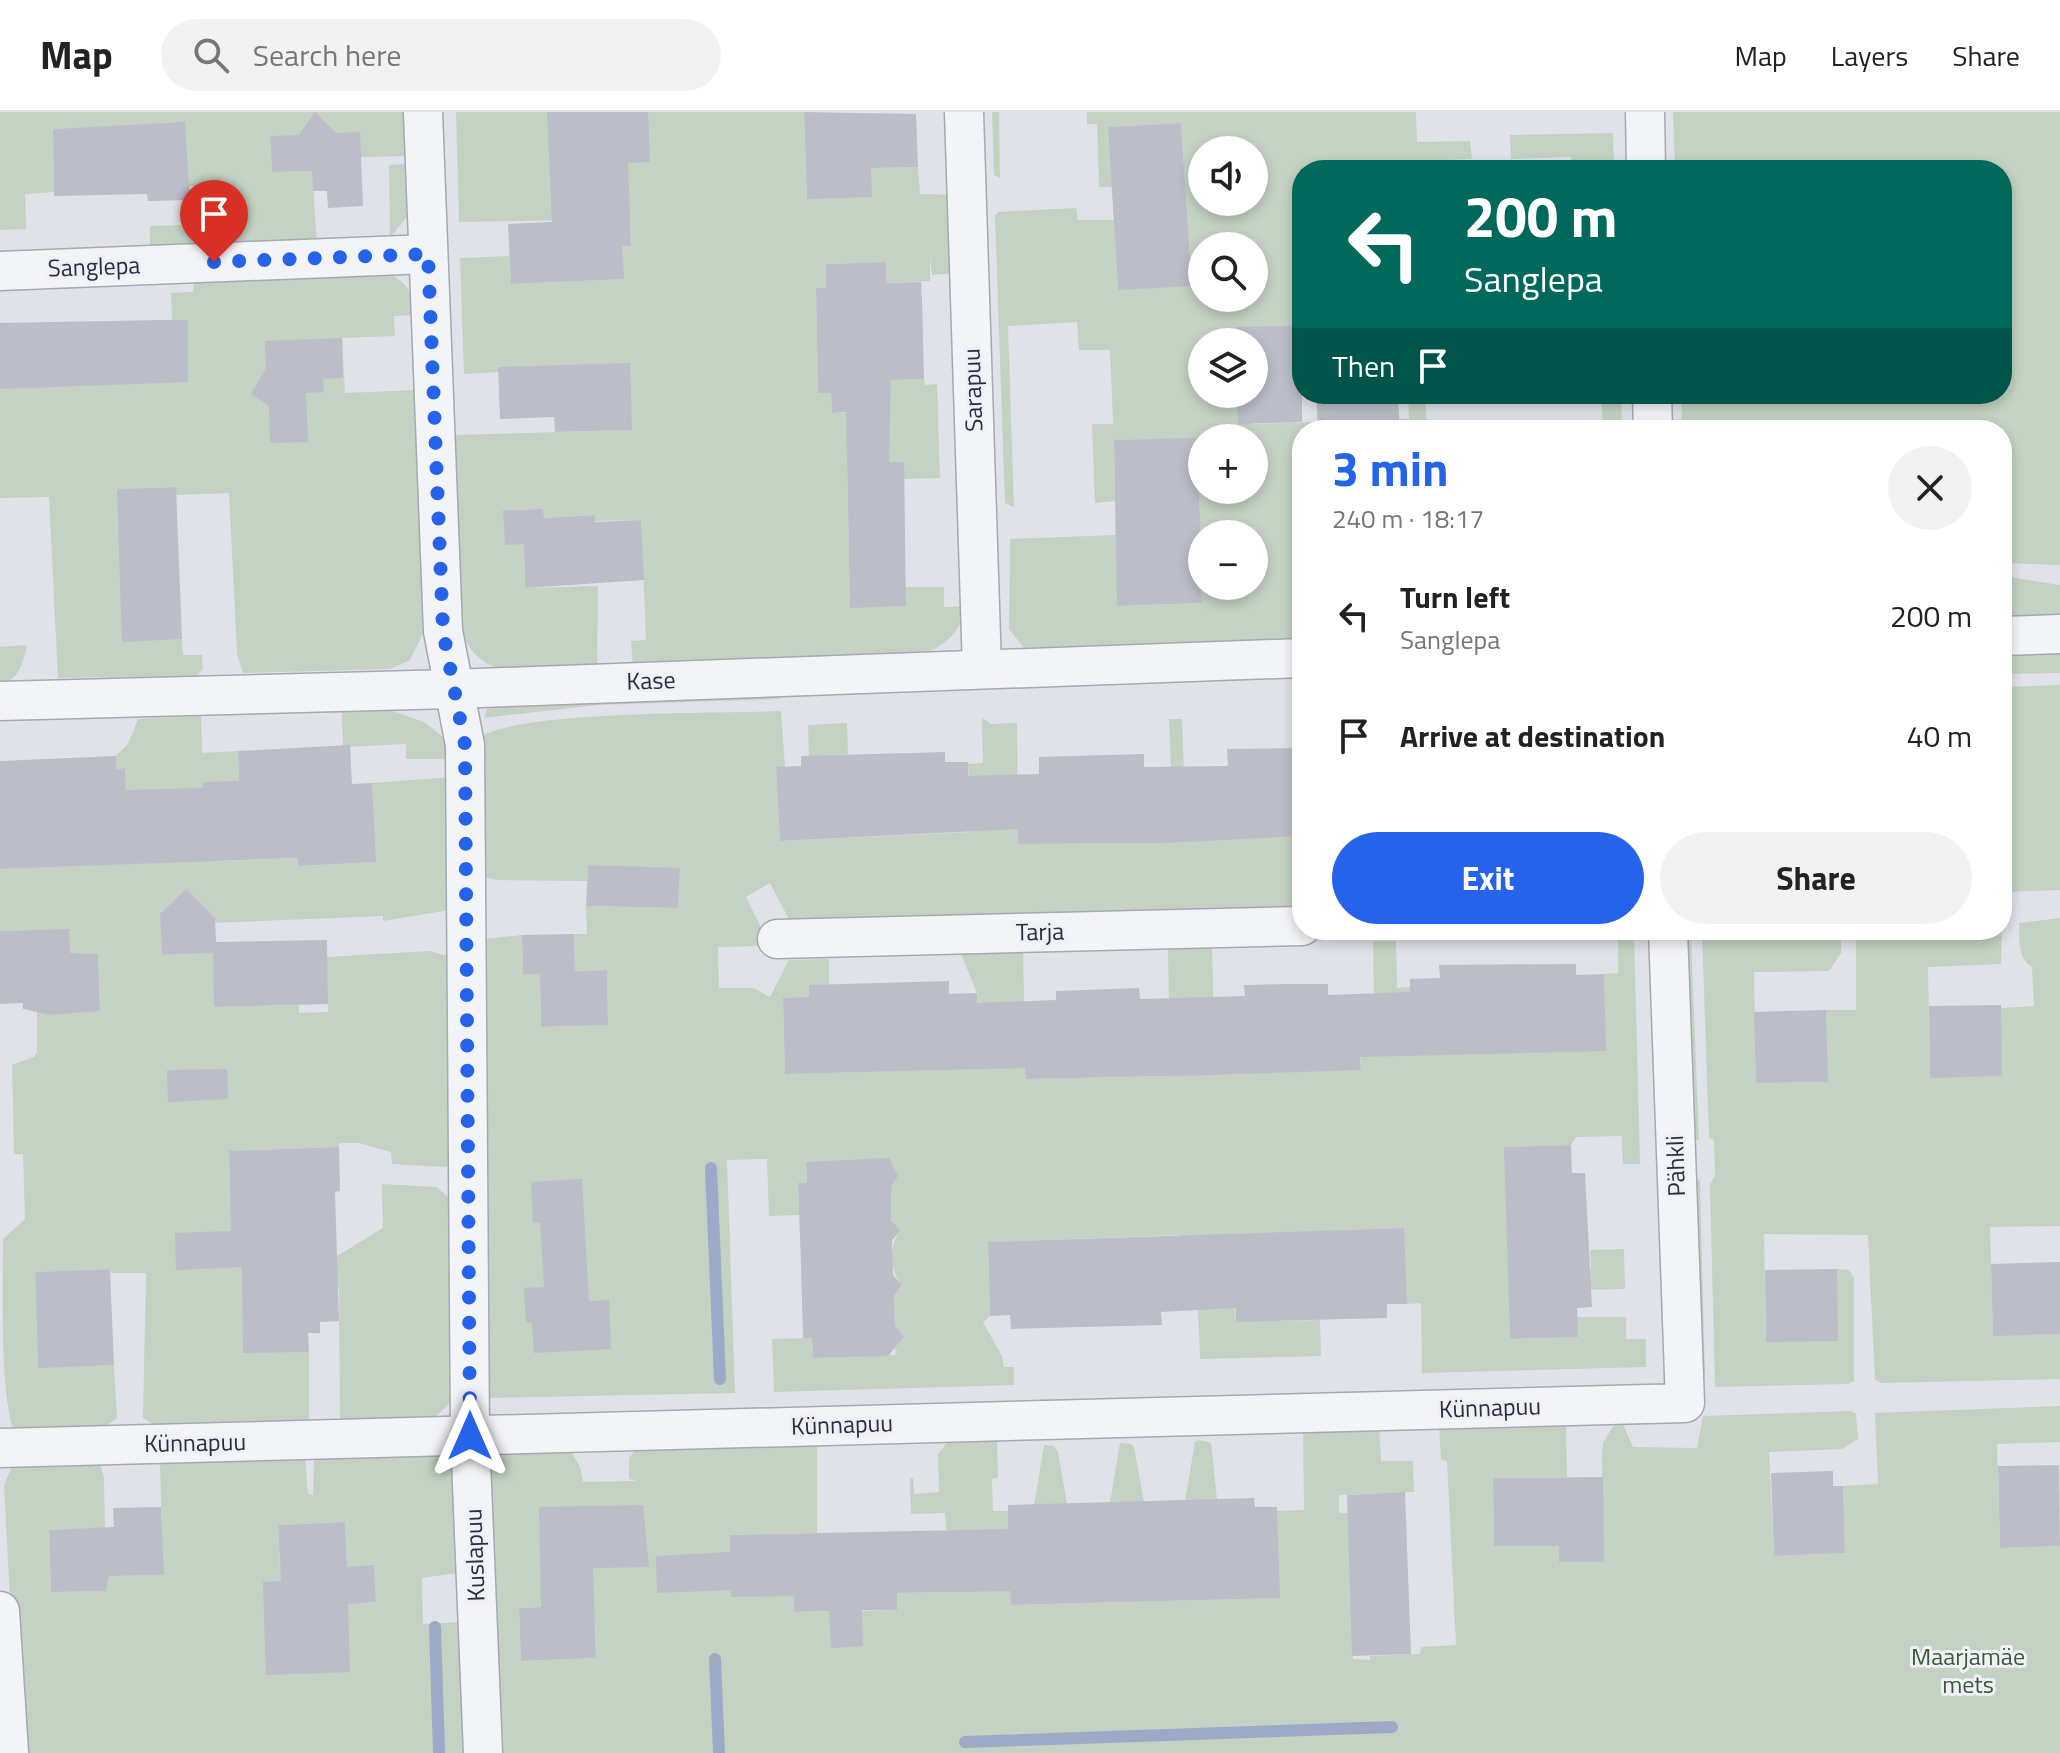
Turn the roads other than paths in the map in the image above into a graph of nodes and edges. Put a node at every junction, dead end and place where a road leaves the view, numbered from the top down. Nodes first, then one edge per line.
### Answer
1 (423, 112) edge
2 (964, 112) edge
3 (1645, 112) edge
4 (1646, 160) edge
5 (428, 254) junction
6 (0, 271) edge
7 (2060, 634) edge
8 (2012, 636) edge
9 (1292, 658) edge
10 (982, 668) junction
11 (452, 689) junction
12 (0, 701) edge
13 (1292, 926) edge
14 (777, 939) dead end
15 (1668, 940) edge
16 (1685, 1403) joint
17 (470, 1436) junction
18 (0, 1448) edge
19 (0, 1611) edge
20 (9, 1753) edge
21 (483, 1753) edge

1 - 5 street, Kuslapuu
2 - 10 street, Sarapuu
3 - 4 street
5 - 6 street, Sanglepa
5 - 11 street, Kuslapuu
7 - 8 street
9 - 10 street, Kase
10 - 11 street, Kase
11 - 12 street, Kase
11 - 17 street, Kuslapuu
13 - 14 street, Tarja
15 - 16 street, Pähkli
16 - 17 street, Künnapuu
17 - 18 street, Künnapuu
17 - 21 street, Kuslapuu
19 - 20 street

